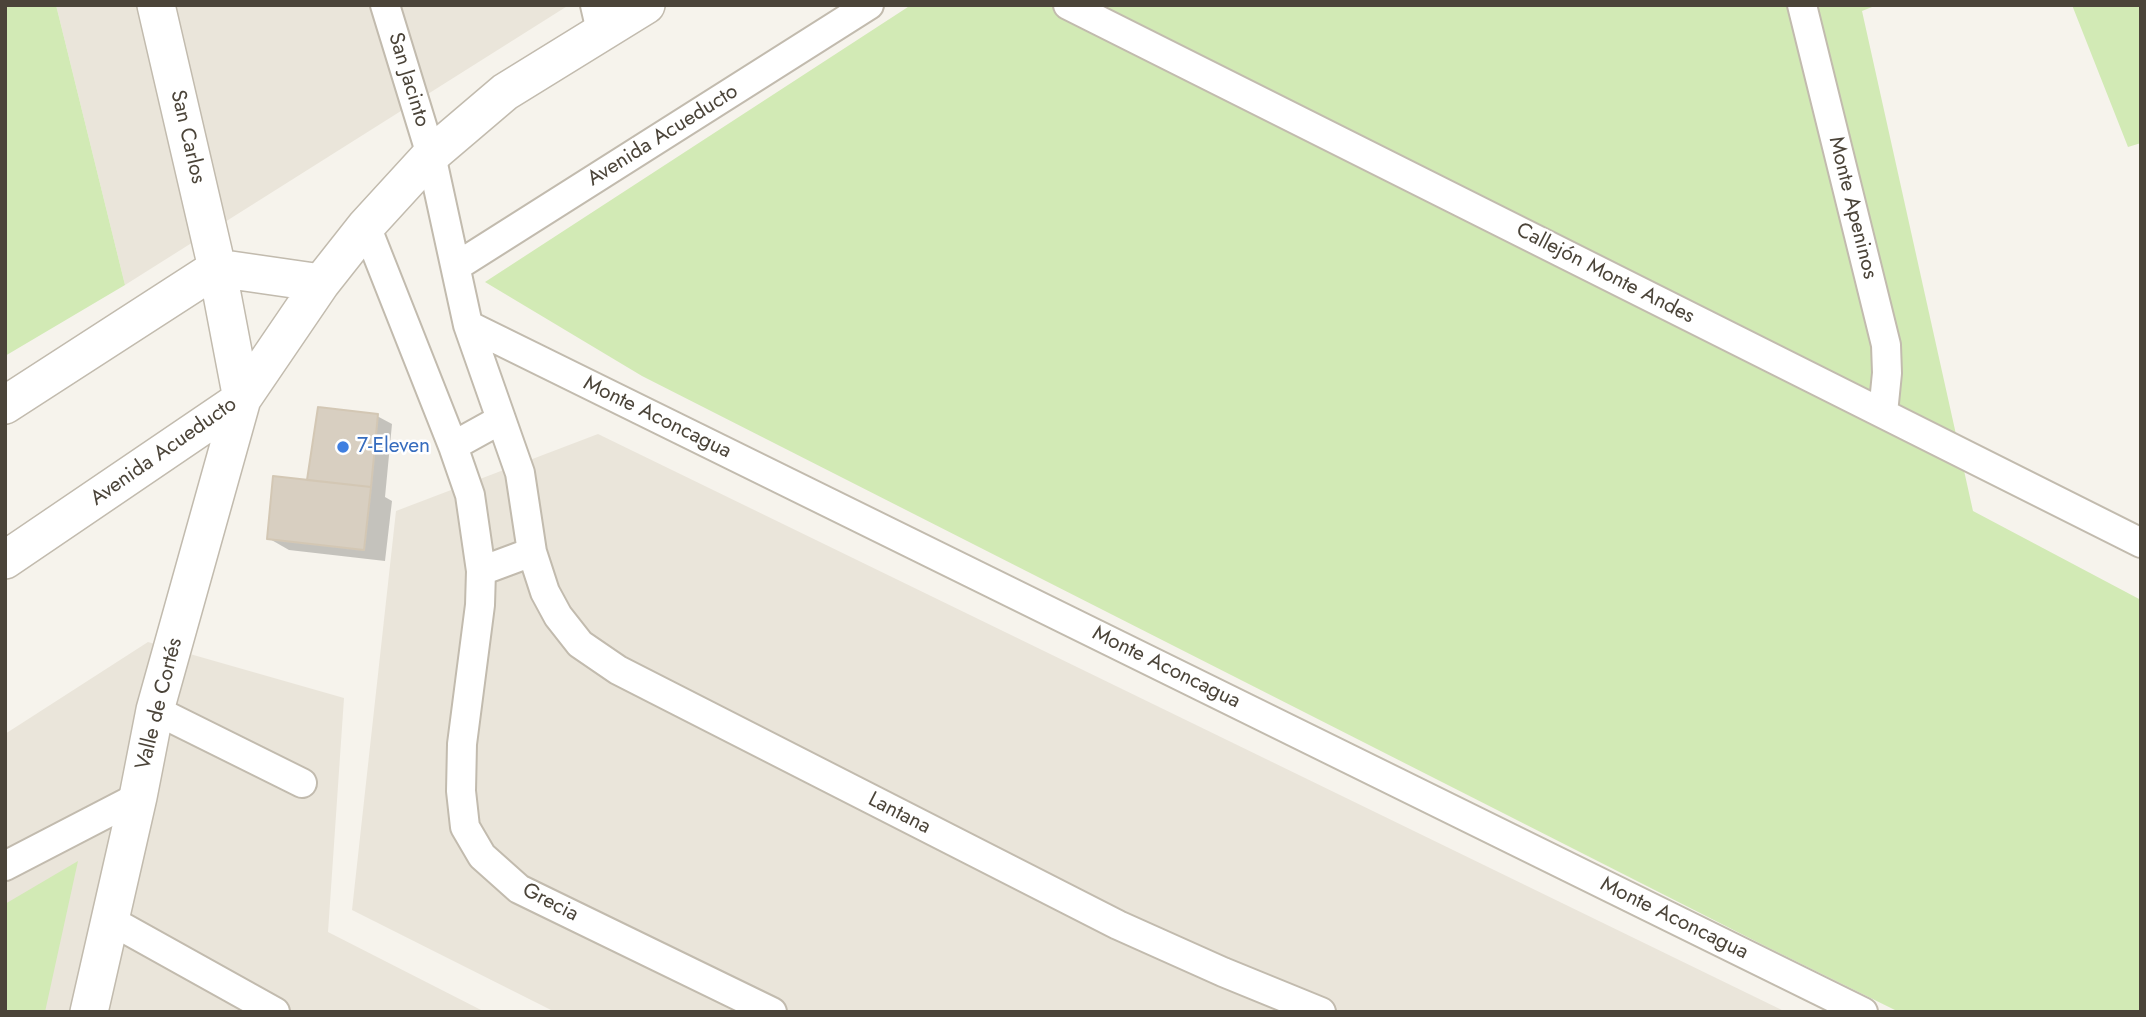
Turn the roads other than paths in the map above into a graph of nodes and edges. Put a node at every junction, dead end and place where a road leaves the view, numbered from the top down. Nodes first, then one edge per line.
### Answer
1 (156, 5) edge
2 (386, 5) edge
3 (646, 5) edge
4 (869, 5) edge
5 (1068, 5) edge
6 (1802, 5) edge
7 (598, 18) edge
8 (431, 155) junction
9 (366, 226) junction
10 (457, 267) junction
11 (218, 268) junction
12 (321, 283) junction
13 (468, 325) junction
14 (242, 399) junction
15 (5, 405) edge
16 (1883, 413) junction
17 (500, 420) junction
18 (453, 446) junction
19 (2141, 543) edge
20 (532, 552) junction
21 (5, 560) edge
22 (481, 571) junction
23 (155, 710) junction
24 (302, 783) dead end
25 (138, 797) junction
26 (5, 866) edge
27 (108, 919) junction
28 (89, 1012) edge
29 (275, 1012) edge
30 (772, 1012) edge
31 (1321, 1012) edge
32 (1863, 1012) edge

1 - 11 street, San Carlos
2 - 8 street, San Jacinto
3 - 7 street, Avenida Acueducto
4 - 10 street, Avenida Acueducto
5 - 16 street, Callejón Monte Andes
6 - 16 street, Monte Apeninos
7 - 8 street, Avenida Acueducto
8 - 9 street, Avenida Acueducto
8 - 10 street, San Jacinto
9 - 12 street, Avenida Acueducto
9 - 18 street, Grecia
10 - 13 street, San Jacinto
11 - 12 street
11 - 14 street, San Carlos
11 - 15 street
12 - 14 street, Avenida Acueducto
13 - 17 street, Lantana
13 - 32 street, Monte Aconcagua
14 - 21 street, Avenida Acueducto
14 - 23 street, Valle de Cortés
16 - 19 street, Callejón Monte Andes
17 - 18 street
17 - 20 street, Lantana
18 - 22 street, Grecia
20 - 22 street
20 - 31 street, Lantana
22 - 30 street, Grecia
23 - 24 street
23 - 25 street, Valle de Cortés
25 - 26 street
25 - 27 street, Valle de Cortés
27 - 28 street, Valle de Cortés
27 - 29 street

